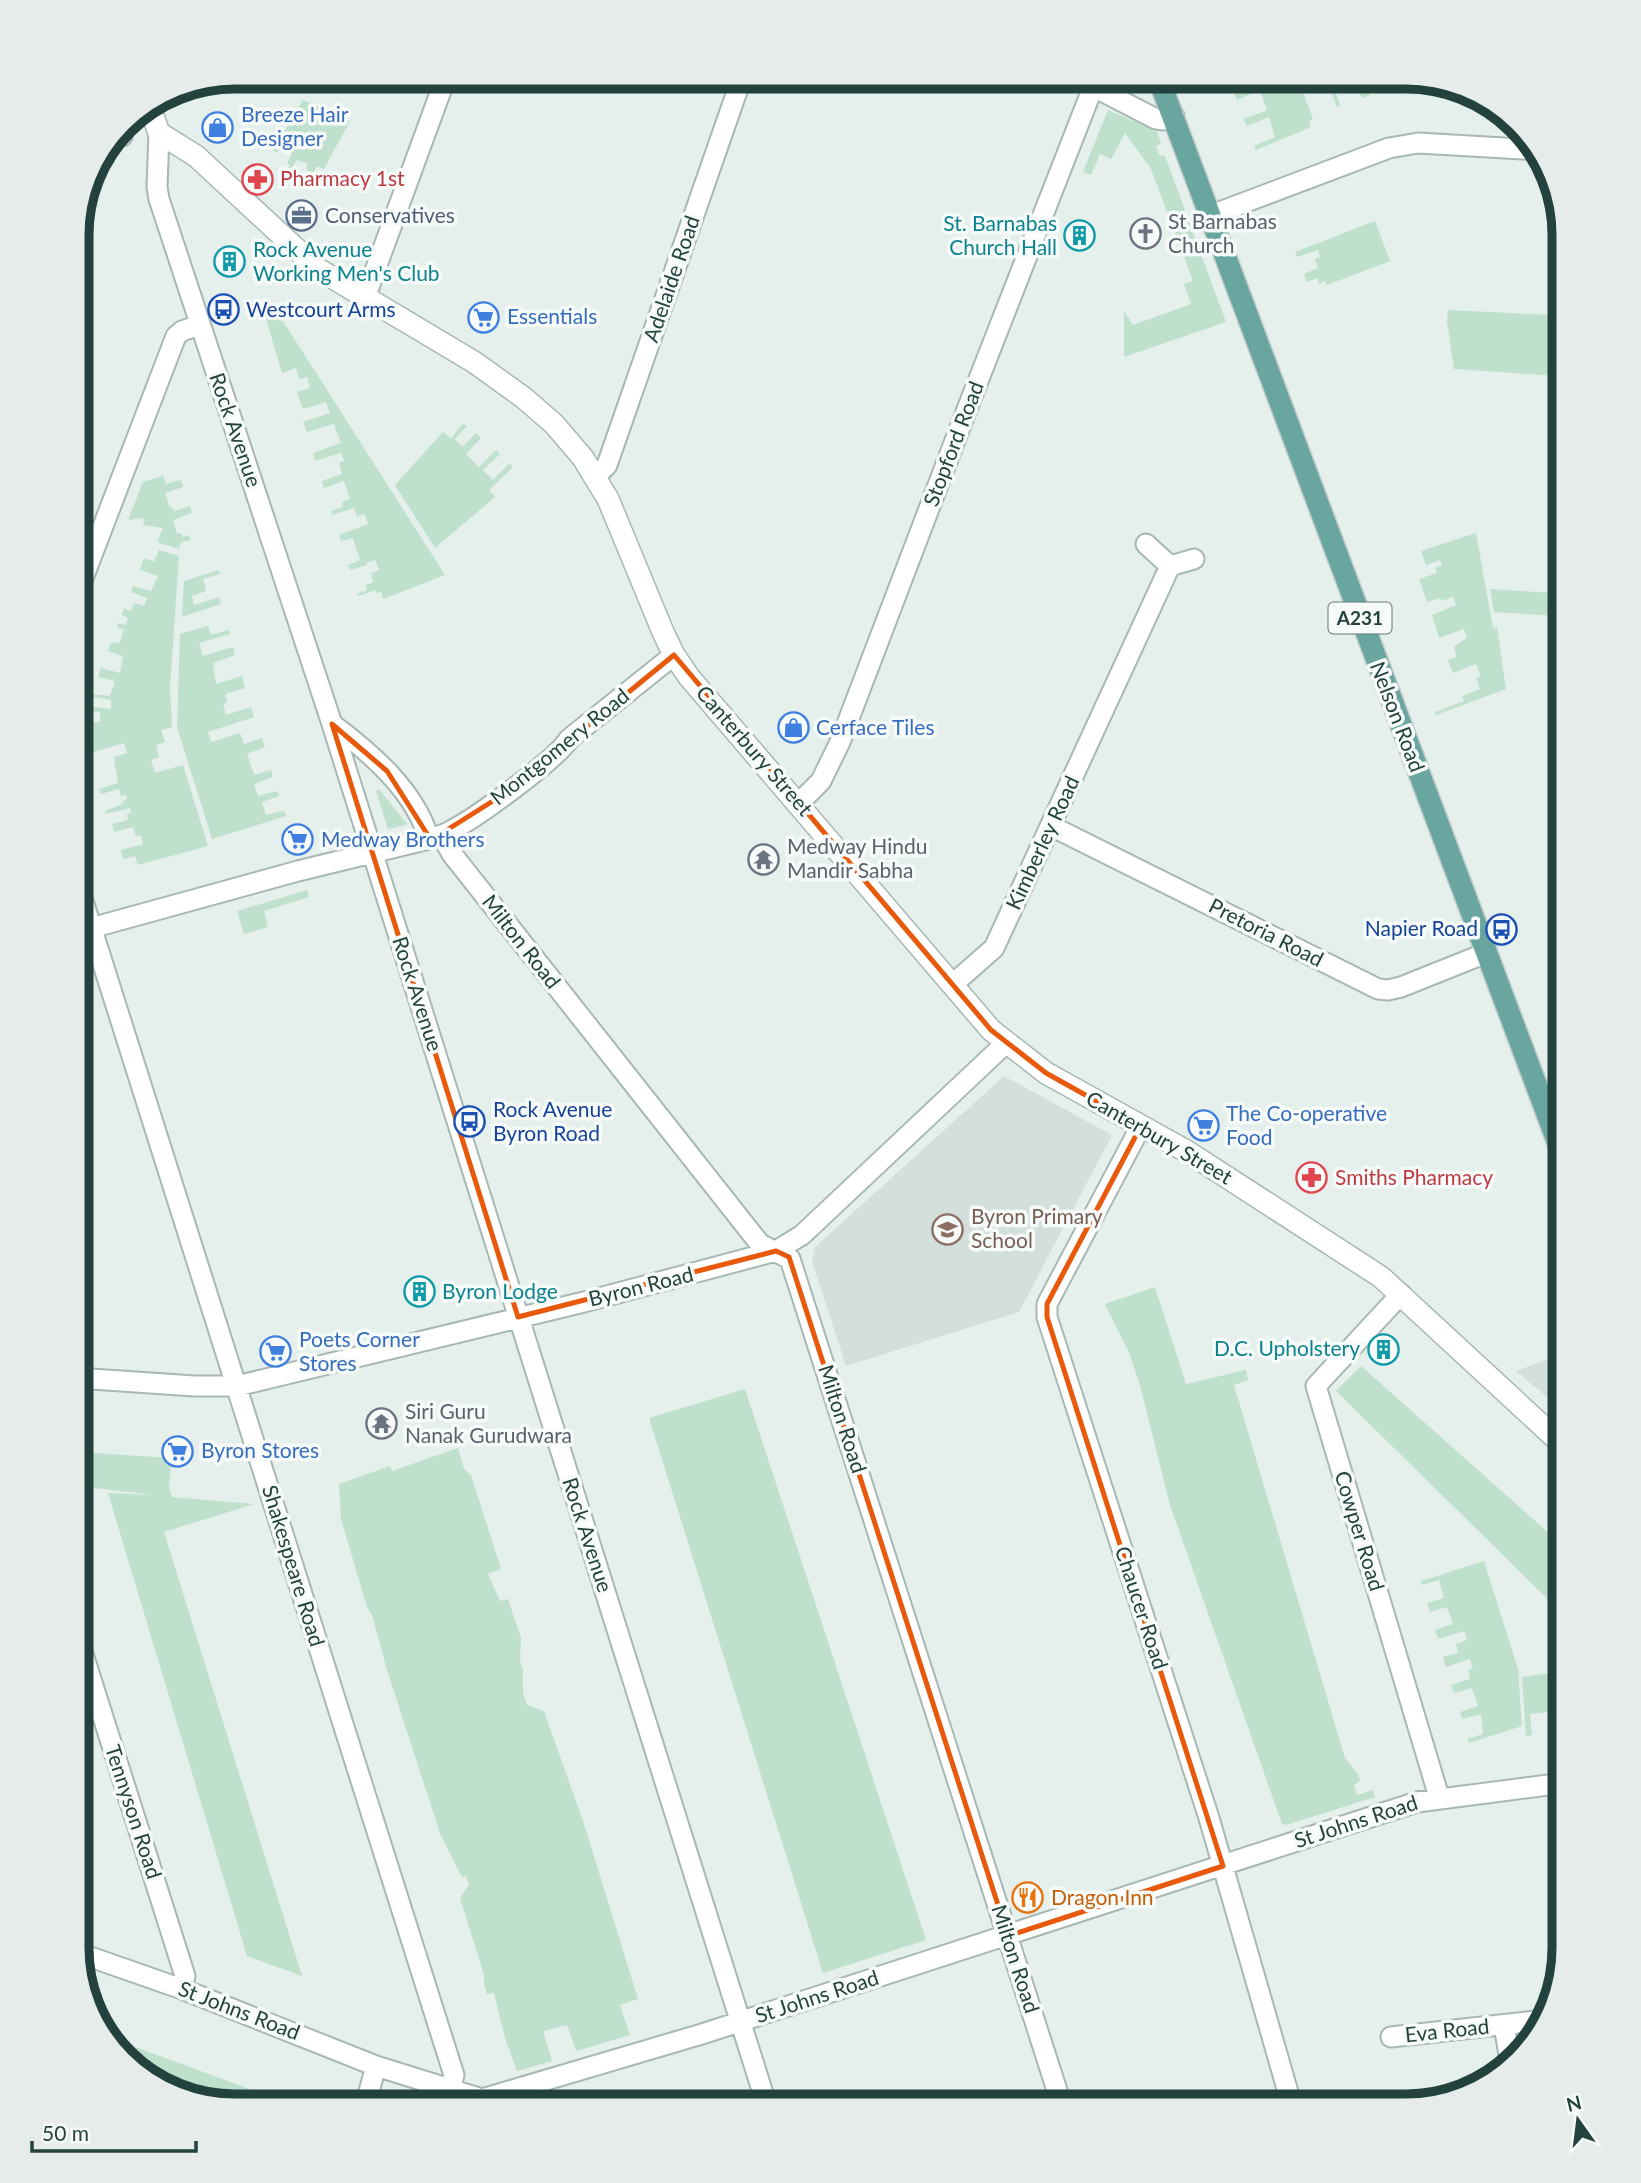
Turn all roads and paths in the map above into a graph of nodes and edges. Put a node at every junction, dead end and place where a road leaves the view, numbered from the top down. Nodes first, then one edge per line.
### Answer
1 (441, 90) edge
2 (737, 90) edge
3 (1093, 90) edge
4 (1109, 90) edge
5 (1163, 90) edge
6 (153, 115) edge
7 (1174, 116) junction
8 (159, 133) junction
9 (1523, 149) edge
10 (1209, 216) junction
11 (365, 298) junction
12 (200, 325) junction
13 (595, 477) junction
14 (1146, 544) dead end
15 (1194, 559) dead end
16 (90, 561) edge
17 (1170, 566) junction
18 (674, 655) junction
19 (332, 724) junction
20 (799, 803) junction
21 (1051, 826) junction
22 (435, 837) junction
23 (372, 854) junction
24 (90, 927) edge
25 (90, 945) edge
26 (1486, 953) junction
27 (952, 985) junction
28 (1006, 1043) junction
29 (1142, 1126) junction
30 (1552, 1127) edge
31 (776, 1251) junction
32 (1402, 1294) junction
33 (518, 1317) junction
34 (89, 1379) edge
35 (237, 1386) junction
36 (1552, 1435) edge
37 (89, 1674) edge
38 (1552, 1784) edge
39 (1439, 1797) junction
40 (1223, 1866) junction
41 (1008, 1936) junction
42 (90, 1957) edge
43 (182, 1989) junction
44 (741, 2022) junction
45 (1531, 2022) edge
46 (1504, 2025) junction
47 (1391, 2037) dead end
48 (1508, 2051) edge
49 (376, 2066) junction
50 (450, 2090) junction
51 (368, 2094) edge
52 (463, 2094) edge
53 (503, 2094) edge
54 (763, 2094) edge
55 (1058, 2094) edge
56 (1289, 2094) edge

1 - 11 street
2 - 13 street, Adelaide Road
3 - 20 street, Stopford Road
4 - 7 street
5 - 7 main road, Nelson Road / A231
6 - 8 street
7 - 10 main road, Nelson Road / A231
8 - 11 street, Canterbury Street
8 - 12 street, Rock Avenue
9 - 10 street
10 - 26 main road, Nelson Road / A231
11 - 13 street, Canterbury Street
12 - 16 street
12 - 19 street, Rock Avenue
13 - 18 street, Canterbury Street
14 - 17 street
15 - 17 street
17 - 21 street, Kimberley Road
18 - 20 street, Canterbury Street
18 - 22 street, Montgomery Road
19 - 22 street
19 - 23 street, Rock Avenue
20 - 27 street, Canterbury Street
21 - 26 street, Pretoria Road
21 - 27 street, Kimberley Road
22 - 23 street, Montgomery Road
22 - 31 street, Milton Road
23 - 24 street, Montgomery Road
23 - 33 street, Rock Avenue
25 - 35 street, Shakespeare Road
26 - 30 main road, Nelson Road / A231
27 - 28 street, Canterbury Street
28 - 29 street, Canterbury Street
28 - 31 street, Byron Road
29 - 32 street, Canterbury Street
29 - 40 street, Chaucer Road
31 - 33 street, Byron Road
31 - 41 street, Milton Road
32 - 36 street, Canterbury Street
32 - 39 street, Cowper Road
33 - 35 street, Byron Road
33 - 44 street, Rock Avenue
34 - 35 street, Byron Road
35 - 50 street, Shakespeare Road
37 - 43 street, Tennyson Road
38 - 39 street, St Johns Road
39 - 40 street, St Johns Road
40 - 41 street, St Johns Road
40 - 56 street, Chaucer Road
41 - 44 street, St Johns Road
41 - 55 street, Milton Road
42 - 43 street, St Johns Road
43 - 49 street, St Johns Road
44 - 53 street, St Johns Road
44 - 54 street, Rock Avenue
45 - 46 street, Eva Road
46 - 47 street, Eva Road
46 - 48 street
49 - 50 street, St Johns Road
49 - 51 street
50 - 52 street, St Johns Road

